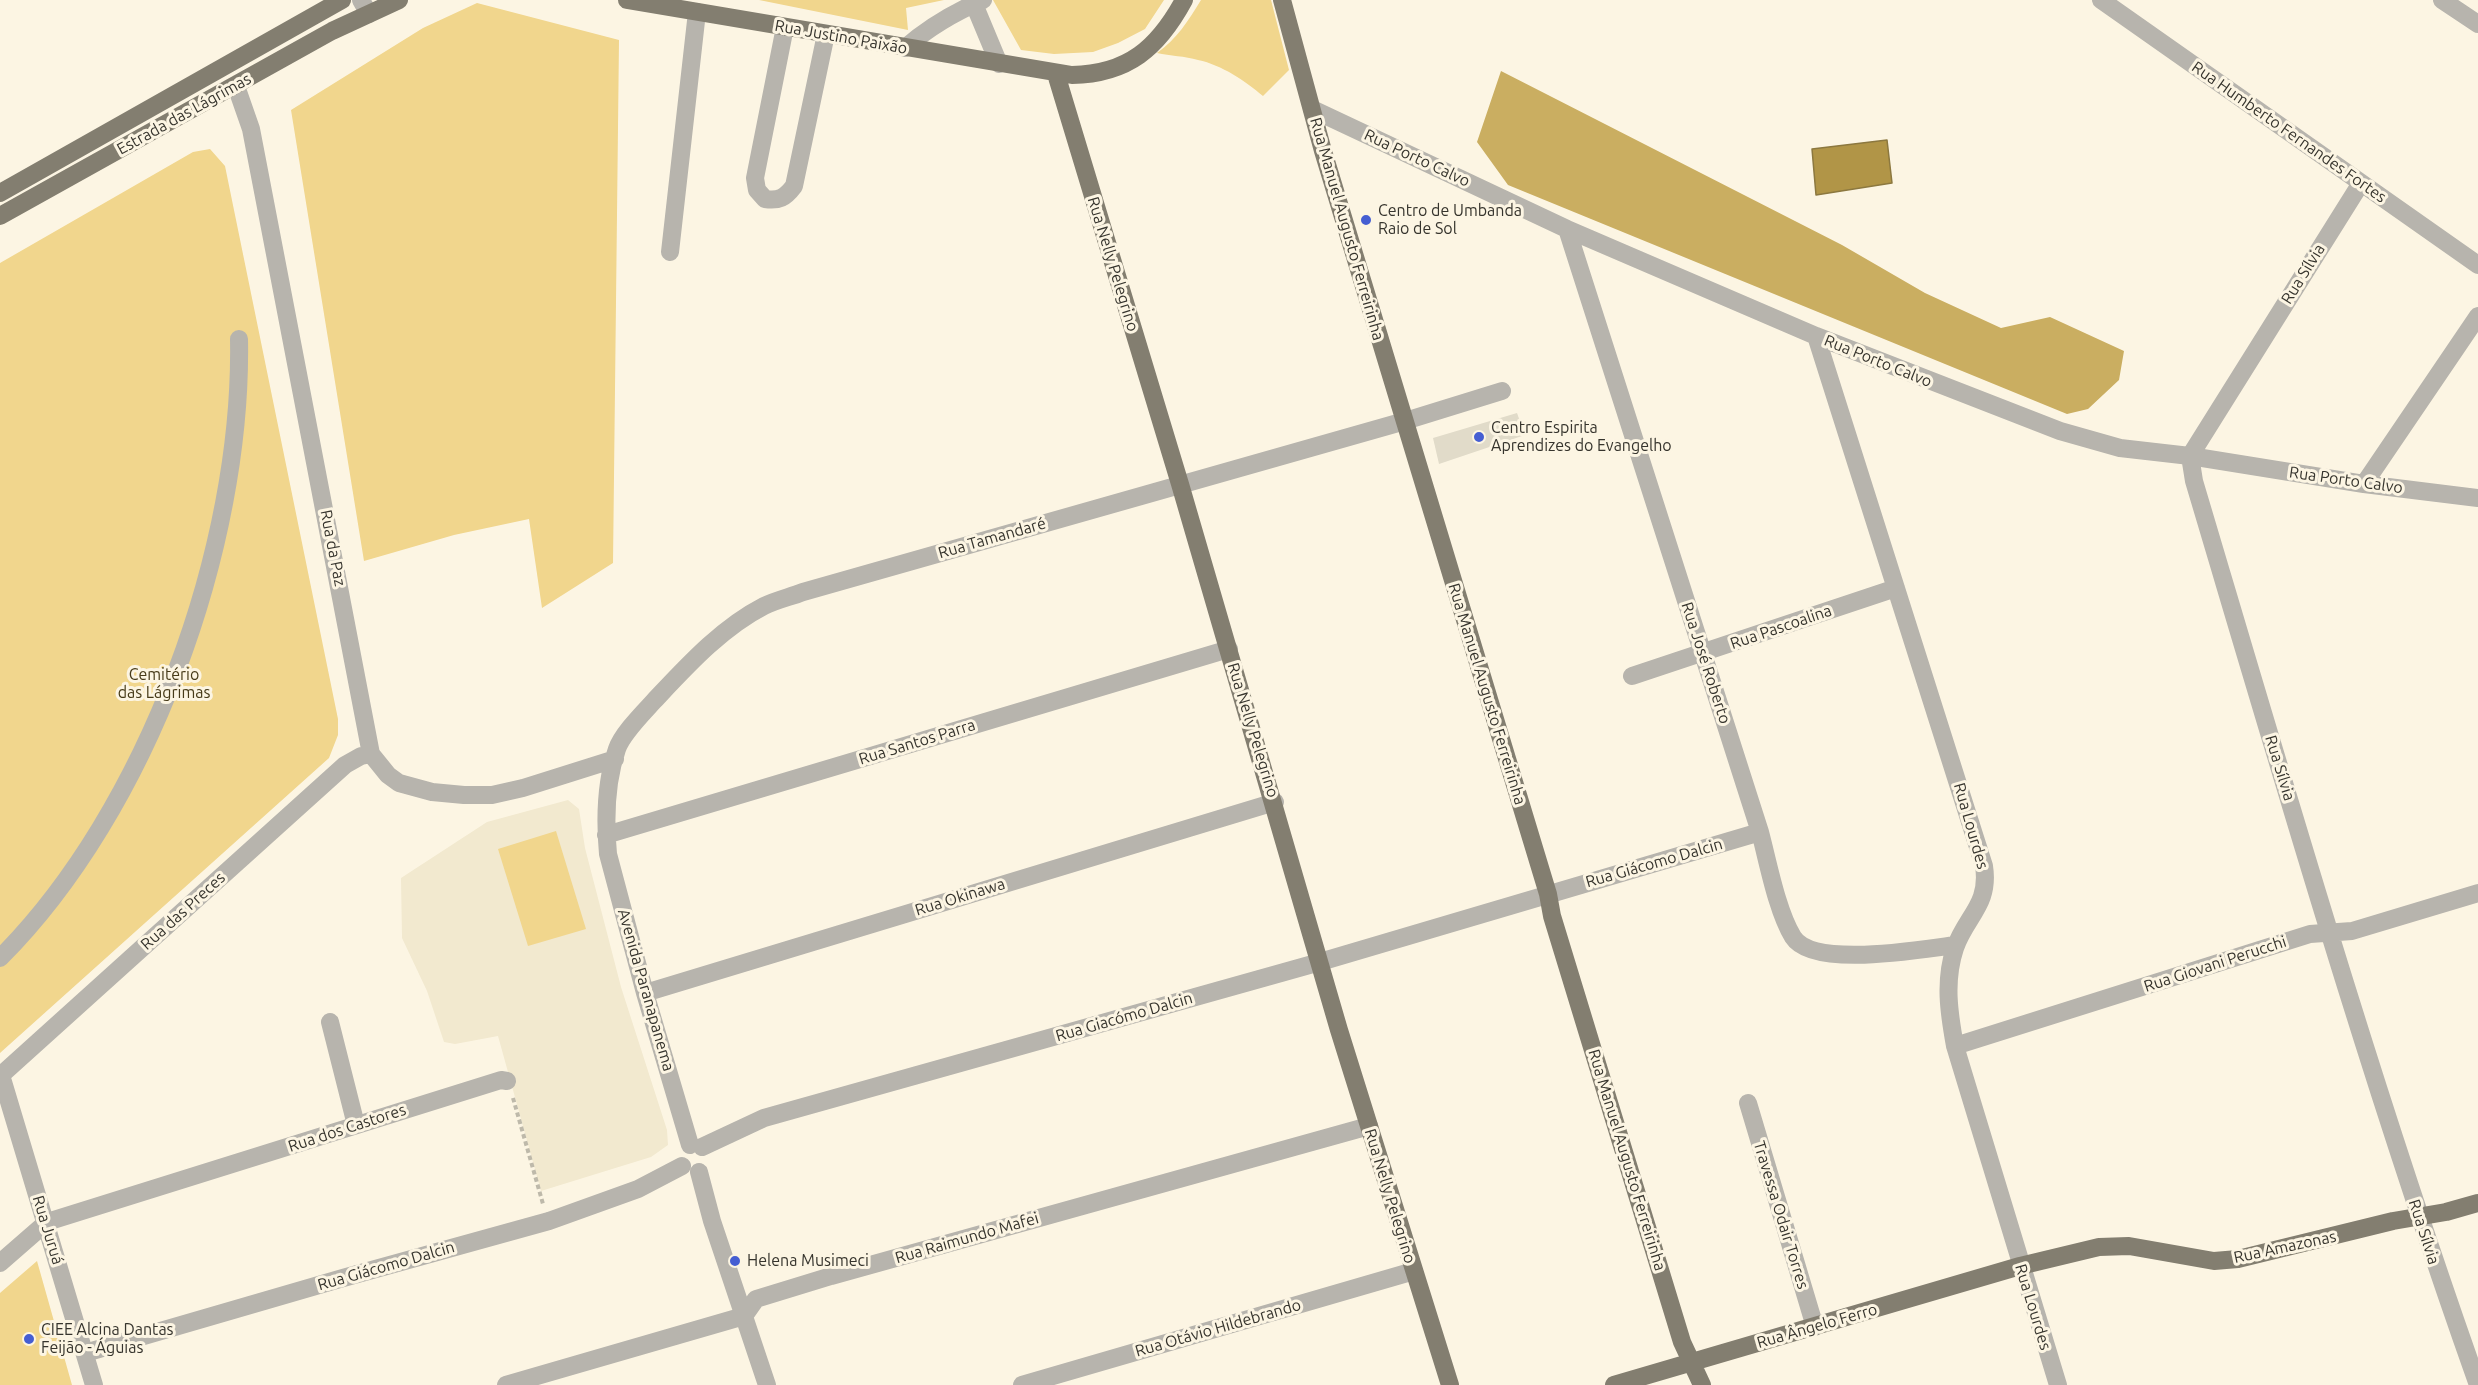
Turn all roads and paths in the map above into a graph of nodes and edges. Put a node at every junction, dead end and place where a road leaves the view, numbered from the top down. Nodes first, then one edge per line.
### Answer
1 (342, 0) edge
2 (399, 0) edge
3 (627, 0) edge
4 (1184, 0) edge
5 (1282, 0) edge
6 (2101, 0) edge
7 (2442, 0) edge
8 (978, 2) edge
9 (365, 7) edge
10 (947, 8) edge
11 (697, 12) junction
12 (2478, 24) edge
13 (785, 27) junction
14 (826, 34) junction
15 (905, 48) junction
16 (999, 64) junction
17 (1056, 74) junction
18 (236, 86) junction
19 (1312, 109) junction
20 (2361, 183) junction
21 (0, 193) edge
22 (0, 216) edge
23 (1567, 229) junction
24 (670, 252) dead end
25 (2478, 265) edge
26 (2478, 316) edge
27 (1816, 336) junction
28 (239, 339) dead end
29 (1502, 391) dead end
30 (1405, 421) junction
31 (2190, 456) junction
32 (1180, 484) junction
33 (2364, 484) junction
34 (2478, 498) edge
35 (1896, 588) junction
36 (1228, 649) junction
37 (1703, 653) junction
38 (1632, 676) dead end
39 (371, 753) junction
40 (615, 759) junction
41 (1275, 802) junction
42 (1760, 832) junction
43 (606, 835) junction
44 (2478, 892) edge
45 (1548, 894) junction
46 (2329, 933) junction
47 (1956, 945) junction
48 (0, 958) edge
49 (1320, 962) junction
50 (645, 993) junction
51 (330, 1022) dead end
52 (1955, 1046) junction
53 (1, 1075) edge
54 (507, 1081) joint
55 (1748, 1103) dead end
56 (357, 1125) junction
57 (1369, 1126) junction
58 (696, 1146) junction
59 (690, 1169) junction
60 (2478, 1203) edge
61 (2419, 1217) junction
62 (549, 1221) junction
63 (46, 1222) junction
64 (0, 1263) edge
65 (2020, 1266) junction
66 (1413, 1271) junction
67 (744, 1316) junction
68 (1815, 1327) junction
69 (84, 1353) junction
70 (1692, 1362) junction
71 (94, 1385) edge
72 (506, 1385) edge
73 (767, 1385) edge
74 (1022, 1385) edge
75 (1450, 1385) edge
76 (1614, 1385) edge
77 (1702, 1385) edge
78 (2058, 1385) edge
79 (2478, 1385) edge

1 - 21 main road, Estrada das Lágrimas
2 - 9 main road
3 - 11 main road, Rua Justino Paixão
4 - 17 main road, Rua Justino Paixão
5 - 19 main road, Rua Manuel Augusto Ferreirinha
6 - 20 street, Rua Humberto Fernandes Fortes
7 - 12 street
8 - 10 street
8 - 16 street
9 - 18 main road, Estrada das Lágrimas
10 - 15 street
11 - 13 main road, Rua Justino Paixão
11 - 24 street
13 - 14 main road, Rua Justino Paixão
13 - 14 street
14 - 15 main road, Rua Justino Paixão
15 - 16 main road, Rua Justino Paixão
16 - 17 main road, Rua Justino Paixão
17 - 32 main road, Rua Nelly Pelegrino
18 - 22 main road, Estrada das Lágrimas
18 - 39 street, Rua da Paz
19 - 23 street, Rua Porto Calvo
19 - 30 main road, Rua Manuel Augusto Ferreirinha
20 - 25 street, Rua Humberto Fernandes Fortes
20 - 31 street, Rua Sílvia
23 - 27 street, Rua Porto Calvo
23 - 37 street, Rua José Roberto
26 - 33 street
27 - 31 street, Rua Porto Calvo
27 - 35 street, Rua Lourdes
28 - 48 street
29 - 30 street, Rua Tamandaré
30 - 32 street, Rua Tamandaré
30 - 45 main road, Rua Manuel Augusto Ferreirinha
31 - 33 street, Rua Porto Calvo
31 - 46 street, Rua Sílvia
32 - 36 main road, Rua Nelly Pelegrino
32 - 40 street, Rua Tamandaré
33 - 34 street, Rua Porto Calvo
35 - 37 street, Rua Pascoalina
35 - 47 street, Rua Lourdes
36 - 41 main road, Rua Nelly Pelegrino
36 - 43 street, Rua Santos Parra
37 - 38 street, Rua Pascoalina
37 - 42 street, Rua José Roberto
39 - 40 street, Rua da Paz
39 - 53 street, Rua das Preces
40 - 43 street, Rua Tamandaré
41 - 49 main road, Rua Nelly Pelegrino
41 - 50 street, Rua Okinawa
42 - 45 street, Rua Giácomo Dalcin
42 - 47 street, Rua José Roberto
43 - 50 street, Avenida Paranapanema
44 - 46 street, Rua Giovani Perucchi
45 - 49 street, Rua Giacómo Dalcin
45 - 70 main road, Rua Manuel Augusto Ferreirinha
46 - 52 street, Rua Giovani Perucchi
46 - 61 street, Rua Sílvia
47 - 52 street, Rua Lourdes
49 - 57 main road, Rua Nelly Pelegrino
49 - 58 street, Rua Giacómo Dalcin
50 - 58 street, Avenida Paranapanema
51 - 56 street
52 - 65 street, Rua Lourdes
53 - 63 street, Rua Juruá
54 - 56 street, Rua dos Castores
54 - 62 path
55 - 68 street, Travessa Odair Torres
56 - 63 street, Rua dos Castores
57 - 66 main road, Rua Nelly Pelegrino
57 - 67 street, Rua Raimundo Mafei
58 - 59 street
58 - 59 street
59 - 62 street, Rua Giácomo Dalcin
59 - 67 street
60 - 61 main road, Rua Amazonas
61 - 65 main road, Rua Amazonas
61 - 79 street, Rua Sílvia
62 - 69 street, Rua Giácomo Dalcin
63 - 64 street
63 - 69 street, Rua Juruá
65 - 68 main road, Rua Ângelo Ferro
65 - 78 street, Rua Lourdes
66 - 74 street, Rua Otávio Hildebrando
66 - 75 main road, Rua Nelly Pelegrino
67 - 72 street, Rua Raimundo Mafei
67 - 73 street
68 - 70 main road, Rua Ângelo Ferro
69 - 71 street, Rua Juruá
70 - 76 main road, Rua Ângelo Ferro
70 - 77 main road, Rua Manuel Augusto Ferreirinha

